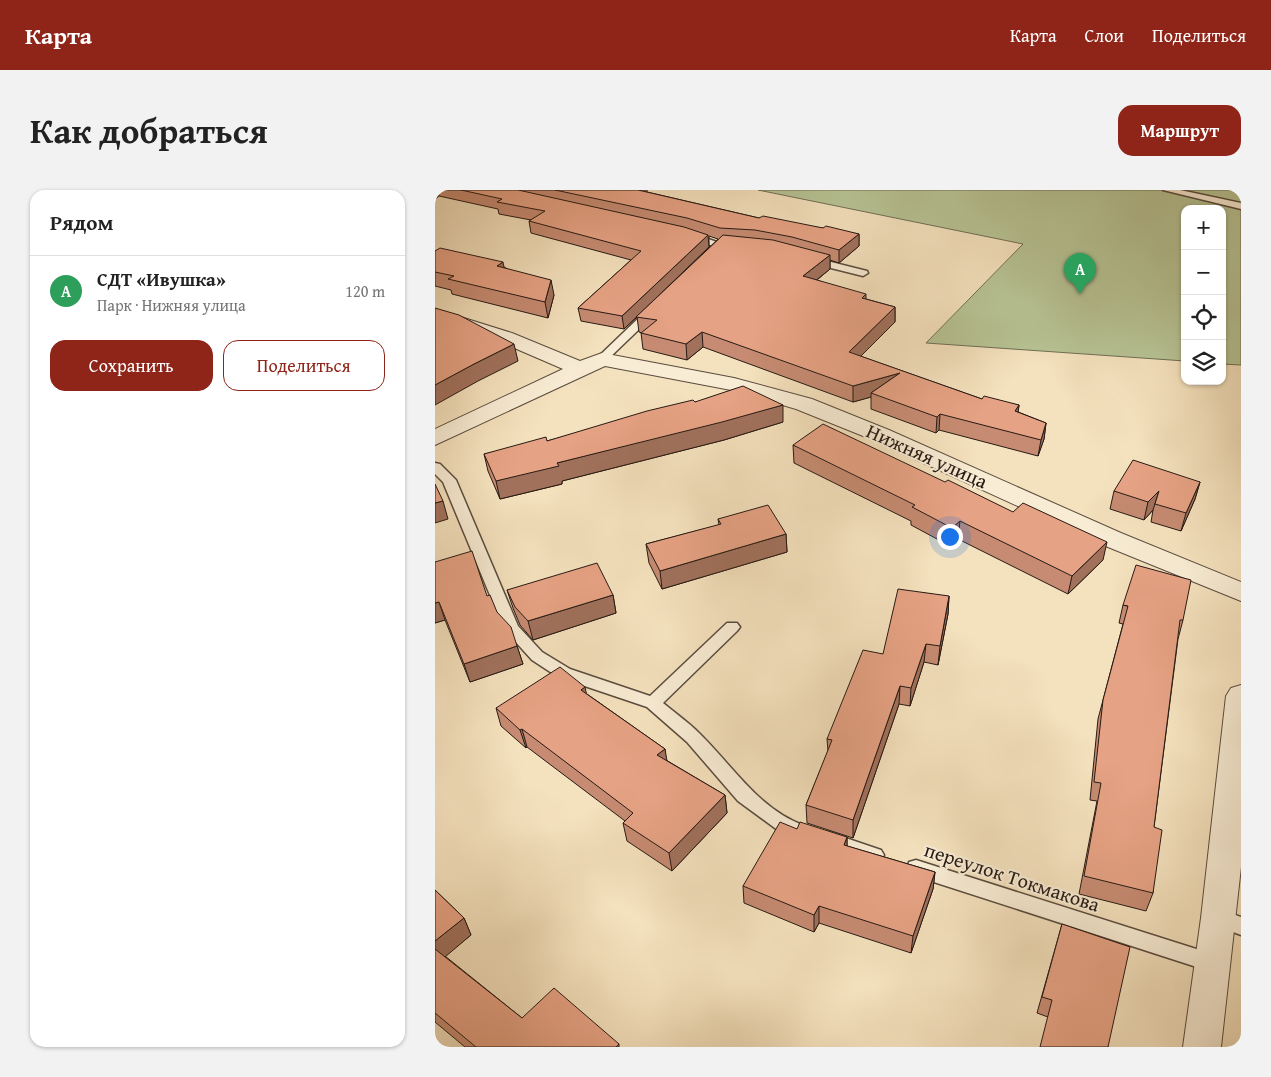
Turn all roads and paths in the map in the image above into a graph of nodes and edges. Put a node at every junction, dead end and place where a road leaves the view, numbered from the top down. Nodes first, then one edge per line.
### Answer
1 (1168, 190) edge
2 (1241, 206) edge
3 (679, 233) edge
4 (720, 245) junction
5 (734, 245) edge
6 (797, 256) edge
7 (699, 265) edge
8 (863, 273) dead end
9 (657, 305) edge
10 (435, 315) edge
11 (602, 359) junction
12 (580, 369) junction
13 (435, 438) edge
14 (435, 467) edge
15 (1241, 592) edge
16 (732, 627) dead end
17 (1241, 696) edge
18 (653, 703) junction
19 (1230, 922) edge
20 (1212, 963) junction
21 (1202, 1047) edge

1 - 2 lane
3 - 4 lane
4 - 5 lane
4 - 7 lane
6 - 8 lane
9 - 11 lane
10 - 12 street
11 - 12 street
11 - 15 street, Нижняя улица
12 - 13 street
14 - 18 lane, переулок Токмакова
16 - 18 lane
17 - 19 street
18 - 20 lane, переулок Токмакова
19 - 20 street
20 - 21 street

